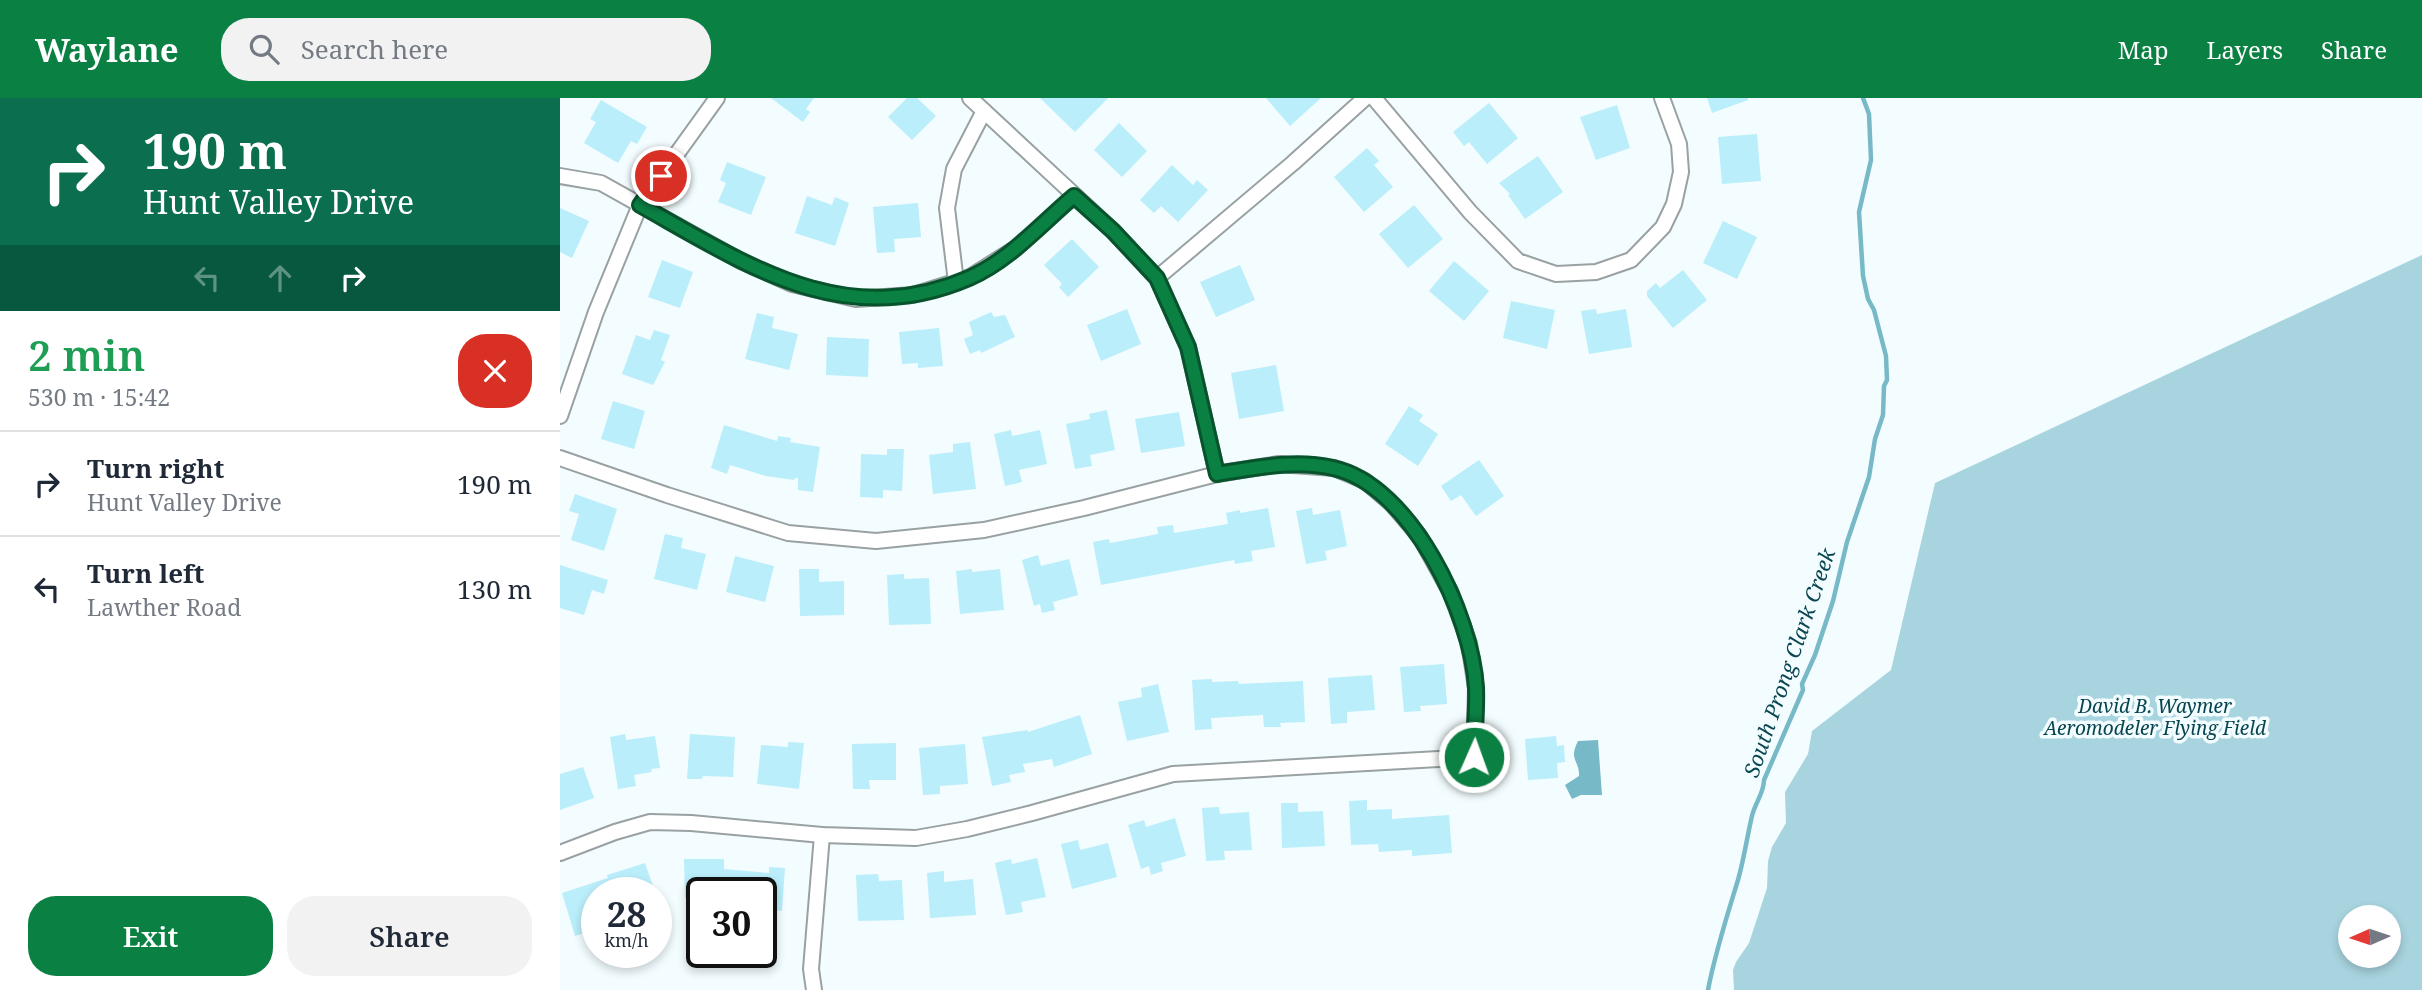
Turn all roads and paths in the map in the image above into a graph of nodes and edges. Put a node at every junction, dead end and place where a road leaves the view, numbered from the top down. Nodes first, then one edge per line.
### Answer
1 (717, 98) edge
2 (970, 98) edge
3 (1365, 98) edge
4 (1374, 98) edge
5 (1662, 98) edge
6 (984, 111) junction
7 (560, 177) edge
8 (1074, 196) junction
9 (640, 205) junction
10 (1157, 278) junction
11 (956, 282) junction
12 (560, 416) edge
13 (560, 458) edge
14 (1217, 474) junction
15 (822, 835) junction
16 (560, 853) edge
17 (814, 990) edge

1 - 9 street
2 - 6 street
3 - 10 street
4 - 5 street
6 - 8 street
6 - 11 street
7 - 9 street
8 - 10 street
8 - 11 street
9 - 11 street
9 - 12 street
10 - 14 street
13 - 14 street
14 - 15 street
15 - 16 street
15 - 17 street

